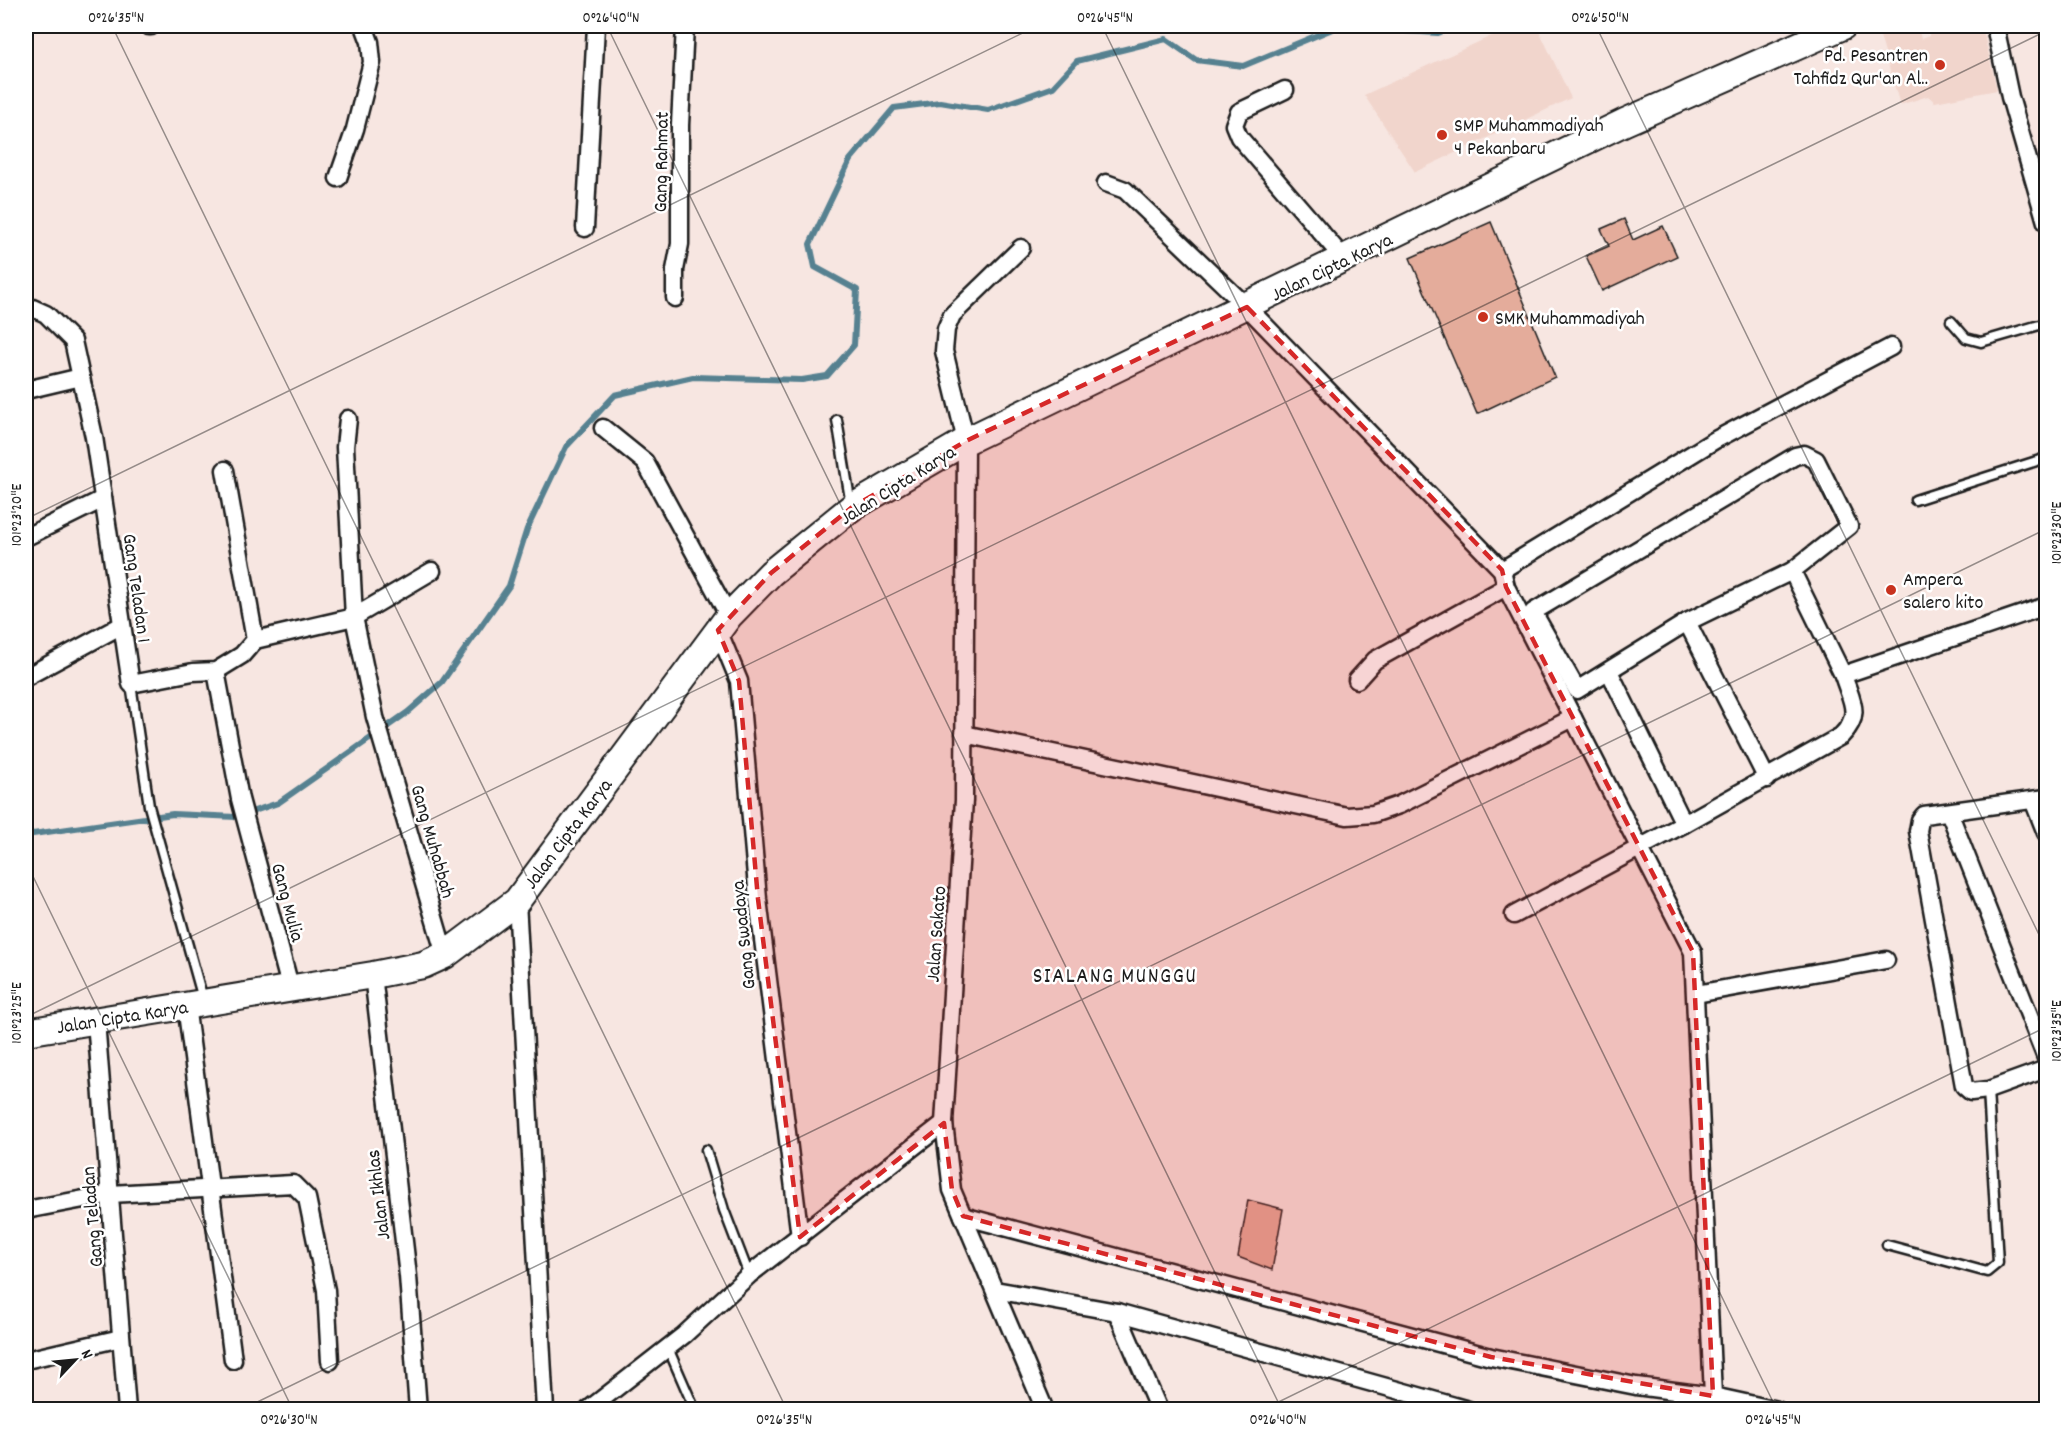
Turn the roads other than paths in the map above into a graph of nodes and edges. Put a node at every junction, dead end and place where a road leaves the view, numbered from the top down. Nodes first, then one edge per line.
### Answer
1 (364, 26) edge
2 (596, 26) edge
3 (685, 26) edge
4 (1843, 26) edge
5 (1995, 26) edge
6 (1285, 90) dead end
7 (338, 177) dead end
8 (1106, 183) dead end
9 (2046, 222) edge
10 (585, 228) dead end
11 (1021, 248) dead end
12 (1344, 259) junction
13 (675, 298) dead end
14 (26, 305) edge
15 (1247, 307) junction
16 (1951, 321) dead end
17 (2046, 323) edge
18 (1891, 347) dead end
19 (81, 377) junction
20 (26, 390) edge
21 (348, 419) dead end
22 (837, 420) dead end
23 (603, 428) dead end
24 (966, 441) junction
25 (2046, 458) edge
26 (225, 470) dead end
27 (103, 499) junction
28 (1915, 500) dead end
29 (851, 508) junction
30 (26, 537) edge
31 (1502, 570) junction
32 (432, 571) dead end
33 (1792, 571) junction
34 (1506, 587) junction
35 (2046, 606) edge
36 (354, 616) junction
37 (1686, 622) junction
38 (723, 623) junction
39 (122, 625) junction
40 (255, 640) junction
41 (216, 671) junction
42 (1609, 671) junction
43 (1842, 675) junction
44 (26, 677) edge
45 (1356, 680) dead end
46 (131, 684) junction
47 (1573, 718) junction
48 (964, 734) junction
49 (1767, 779) junction
50 (2040, 799) edge
51 (1949, 812) junction
52 (1684, 824) junction
53 (2046, 832) edge
54 (1640, 848) junction
55 (517, 901) junction
56 (1514, 915) dead end
57 (445, 955) junction
58 (1886, 960) dead end
59 (373, 975) junction
60 (291, 990) junction
61 (1696, 994) junction
62 (195, 1004) junction
63 (96, 1021) junction
64 (26, 1032) edge
65 (2046, 1058) edge
66 (2046, 1069) edge
67 (1988, 1090) junction
68 (944, 1123) junction
69 (706, 1150) dead end
70 (210, 1189) junction
71 (110, 1194) junction
72 (26, 1210) edge
73 (963, 1216) junction
74 (800, 1238) junction
75 (1887, 1245) dead end
76 (749, 1275) junction
77 (995, 1290) junction
78 (1117, 1312) junction
79 (122, 1338) junction
80 (668, 1348) junction
81 (26, 1360) edge
82 (233, 1360) dead end
83 (330, 1361) dead end
84 (1713, 1396) junction
85 (127, 1410) edge
86 (418, 1410) edge
87 (545, 1410) edge
88 (588, 1410) edge
89 (695, 1410) edge
90 (1045, 1410) edge
91 (1159, 1410) edge
92 (1469, 1410) edge
93 (1777, 1410) edge

1 - 7 street
2 - 10 street
3 - 13 street, Gang Rahmat
4 - 12 main road, Jalan Cipta Karya
5 - 9 street
6 - 12 street
8 - 15 street
11 - 24 street, Jalan Sakato
12 - 15 main road, Jalan Cipta Karya
14 - 19 street, Gang Teladan 1
15 - 24 main road, Jalan Cipta Karya
15 - 31 street
16 - 17 lane
18 - 31 street
19 - 20 street
19 - 27 street, Gang Teladan 1
21 - 36 street
22 - 29 lane
23 - 38 street, Gang Swadaya
24 - 29 main road, Jalan Cipta Karya
24 - 48 street, Jalan Sakato
25 - 28 lane
26 - 40 street
27 - 30 street
27 - 39 street, Gang Teladan 1
29 - 38 main road, Jalan Cipta Karya
31 - 34 street
32 - 36 street
33 - 37 street
33 - 42 street
33 - 43 street
34 - 45 street
34 - 47 street
35 - 43 street
36 - 40 street
36 - 57 street, Gang Muhabbah
37 - 42 street
37 - 49 street
38 - 55 main road, Jalan Cipta Karya
38 - 74 street, Gang Swadaya
39 - 44 street
39 - 46 street, Gang Teladan 1
40 - 41 street
41 - 46 street
41 - 60 street, Gang Mulia
42 - 52 street
43 - 49 street
46 - 62 lane, Gang Teladan 1
47 - 48 street
47 - 54 street
48 - 68 street, Jalan Sakato
49 - 52 street
50 - 51 street
50 - 53 street
51 - 65 street
51 - 67 street
52 - 54 street
54 - 56 street
54 - 61 street
55 - 57 main road, Jalan Cipta Karya
55 - 87 street
57 - 59 main road, Jalan Cipta Karya
58 - 61 street
59 - 60 main road, Jalan Cipta Karya
59 - 86 street, Jalan Ikhlas
60 - 62 main road, Jalan Cipta Karya
61 - 84 street
62 - 63 main road, Jalan Cipta Karya
62 - 70 street
63 - 64 main road, Jalan Cipta Karya
63 - 71 street, Gang Teladan
66 - 67 street
67 - 75 lane
68 - 73 street, Jalan Sakato
68 - 74 street
69 - 76 lane
70 - 71 street
70 - 82 street
70 - 83 street
71 - 72 street
71 - 79 street, Gang Teladan
73 - 77 street, Jalan Sakato
73 - 84 street
74 - 76 street
76 - 80 street
77 - 78 street
77 - 90 street, Jalan Sakato
78 - 91 street
78 - 92 street
79 - 81 street
79 - 85 street, Gang Teladan
80 - 88 street
80 - 89 lane
84 - 93 street

